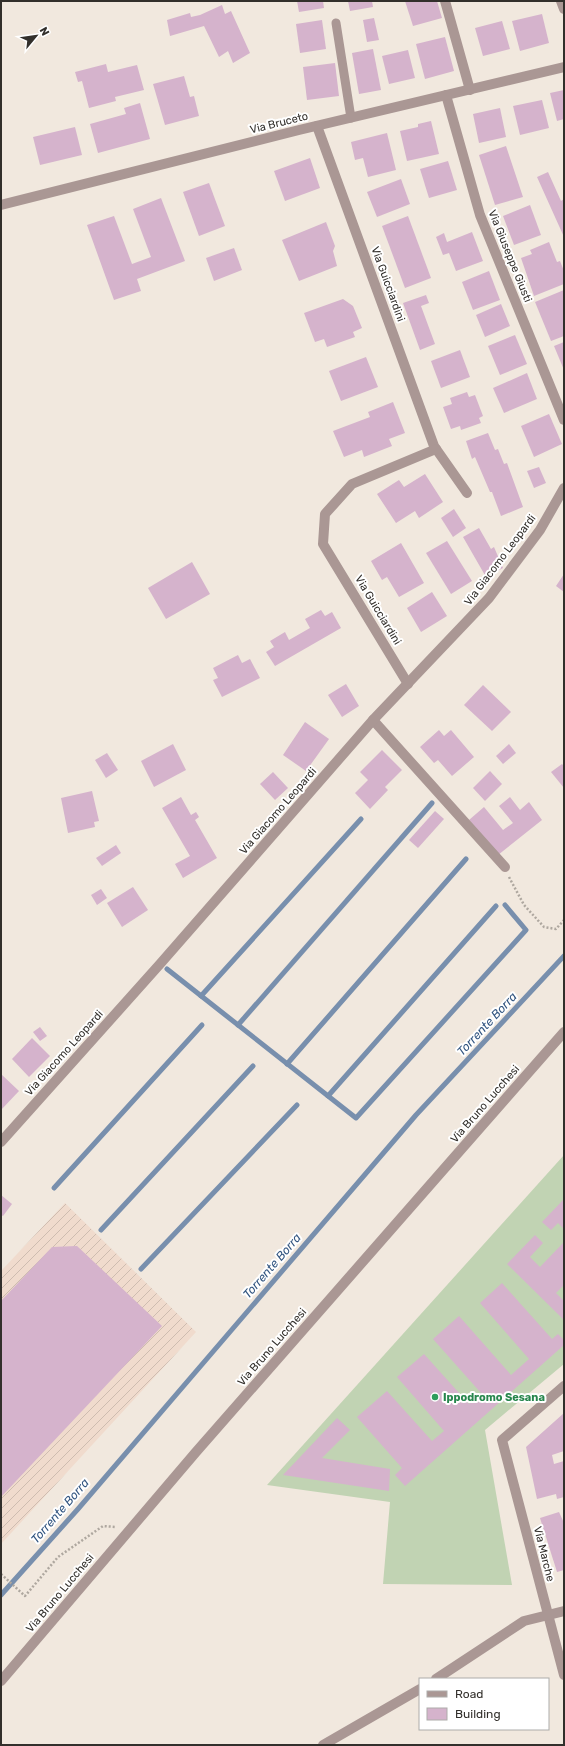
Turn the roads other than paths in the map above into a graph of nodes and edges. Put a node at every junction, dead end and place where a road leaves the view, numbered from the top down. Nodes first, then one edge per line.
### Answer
1 (445, 1) edge
2 (561, 1) edge
3 (564, 9) edge
4 (336, 23) dead end
5 (564, 67) edge
6 (470, 90) junction
7 (446, 95) junction
8 (351, 118) junction
9 (317, 126) junction
10 (1, 205) edge
11 (564, 420) edge
12 (436, 449) junction
13 (564, 488) edge
14 (467, 493) dead end
15 (408, 684) junction
16 (374, 720) junction
17 (505, 867) road end
18 (564, 1032) edge
19 (1, 1142) edge
20 (564, 1386) edge
21 (564, 1611) edge
22 (548, 1616) junction
23 (564, 1675) edge
24 (437, 1678) edge
25 (1, 1681) edge
26 (419, 1690) edge
27 (323, 1745) edge

1 - 6 street
2 - 3 street
4 - 8 lane
5 - 6 street, Via Bruceto
6 - 7 street, Via Bruceto
7 - 8 street, Via Bruceto
7 - 11 street, Via Giuseppe Giusti
8 - 9 street, Via Bruceto
9 - 10 street, Via Bruceto
9 - 12 street, Via Guicciardini
12 - 14 street, Via Guicciardini
12 - 15 street, Via Guicciardini
13 - 15 street, Via Giacomo Leopardi
15 - 16 street, Via Giacomo Leopardi
16 - 17 street
16 - 19 street, Via Giacomo Leopardi
18 - 25 street, Via Bruno Lucchesi
20 - 22 street, Via Marche
21 - 22 street
22 - 23 street, Via Marche
22 - 24 street
26 - 27 street

